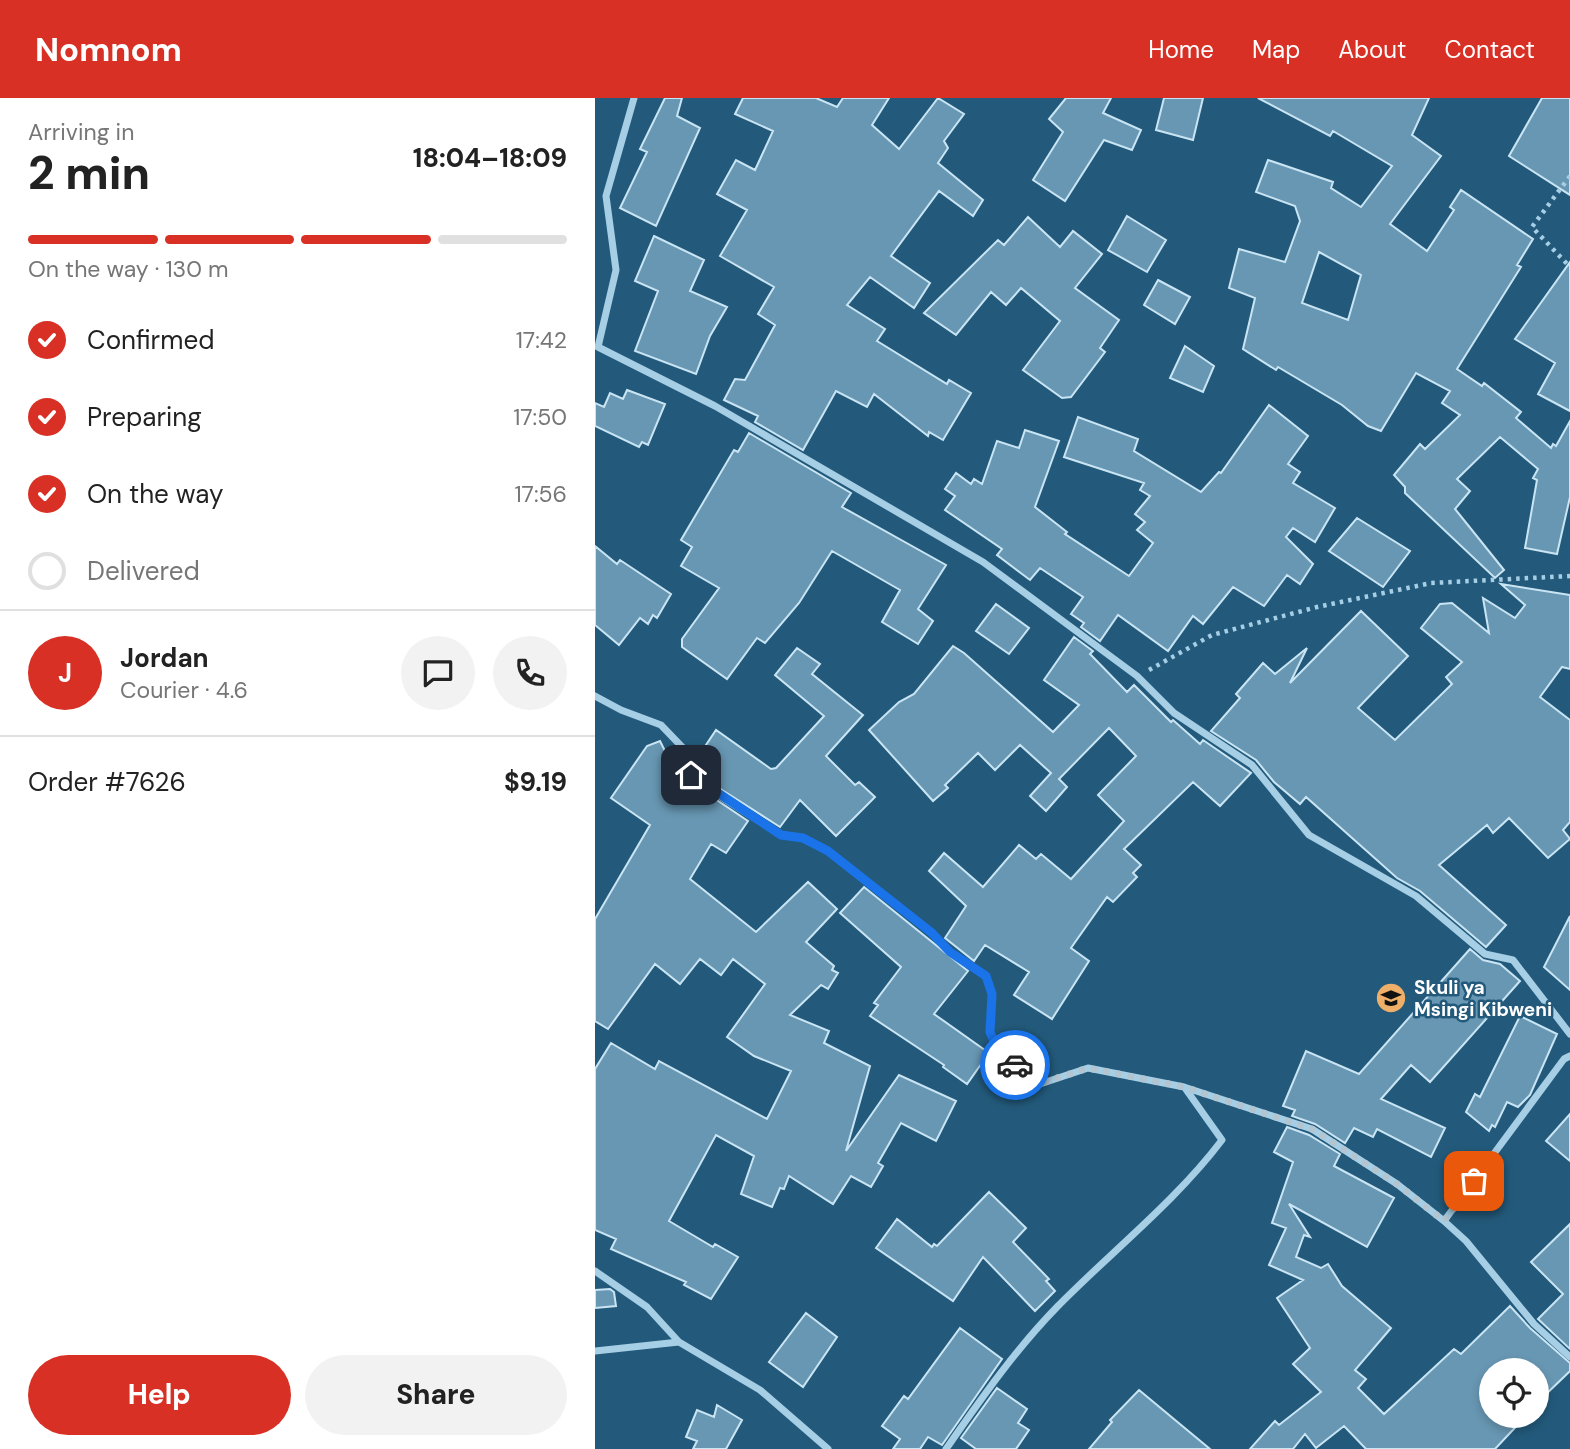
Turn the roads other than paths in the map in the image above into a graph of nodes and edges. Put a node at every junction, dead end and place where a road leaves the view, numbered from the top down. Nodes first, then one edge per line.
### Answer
1 (635, 98) edge
2 (595, 696) edge
3 (1570, 1034) edge
4 (1570, 1056) edge
5 (1184, 1087) junction
6 (1444, 1221) junction
7 (595, 1271) edge
8 (679, 1342) junction
9 (595, 1351) edge
10 (1570, 1357) edge
11 (828, 1449) edge
12 (946, 1449) edge

1 - 3 street
2 - 5 street
4 - 6 street
5 - 6 street
5 - 12 street
6 - 10 street
7 - 8 street
8 - 9 street
8 - 11 street

